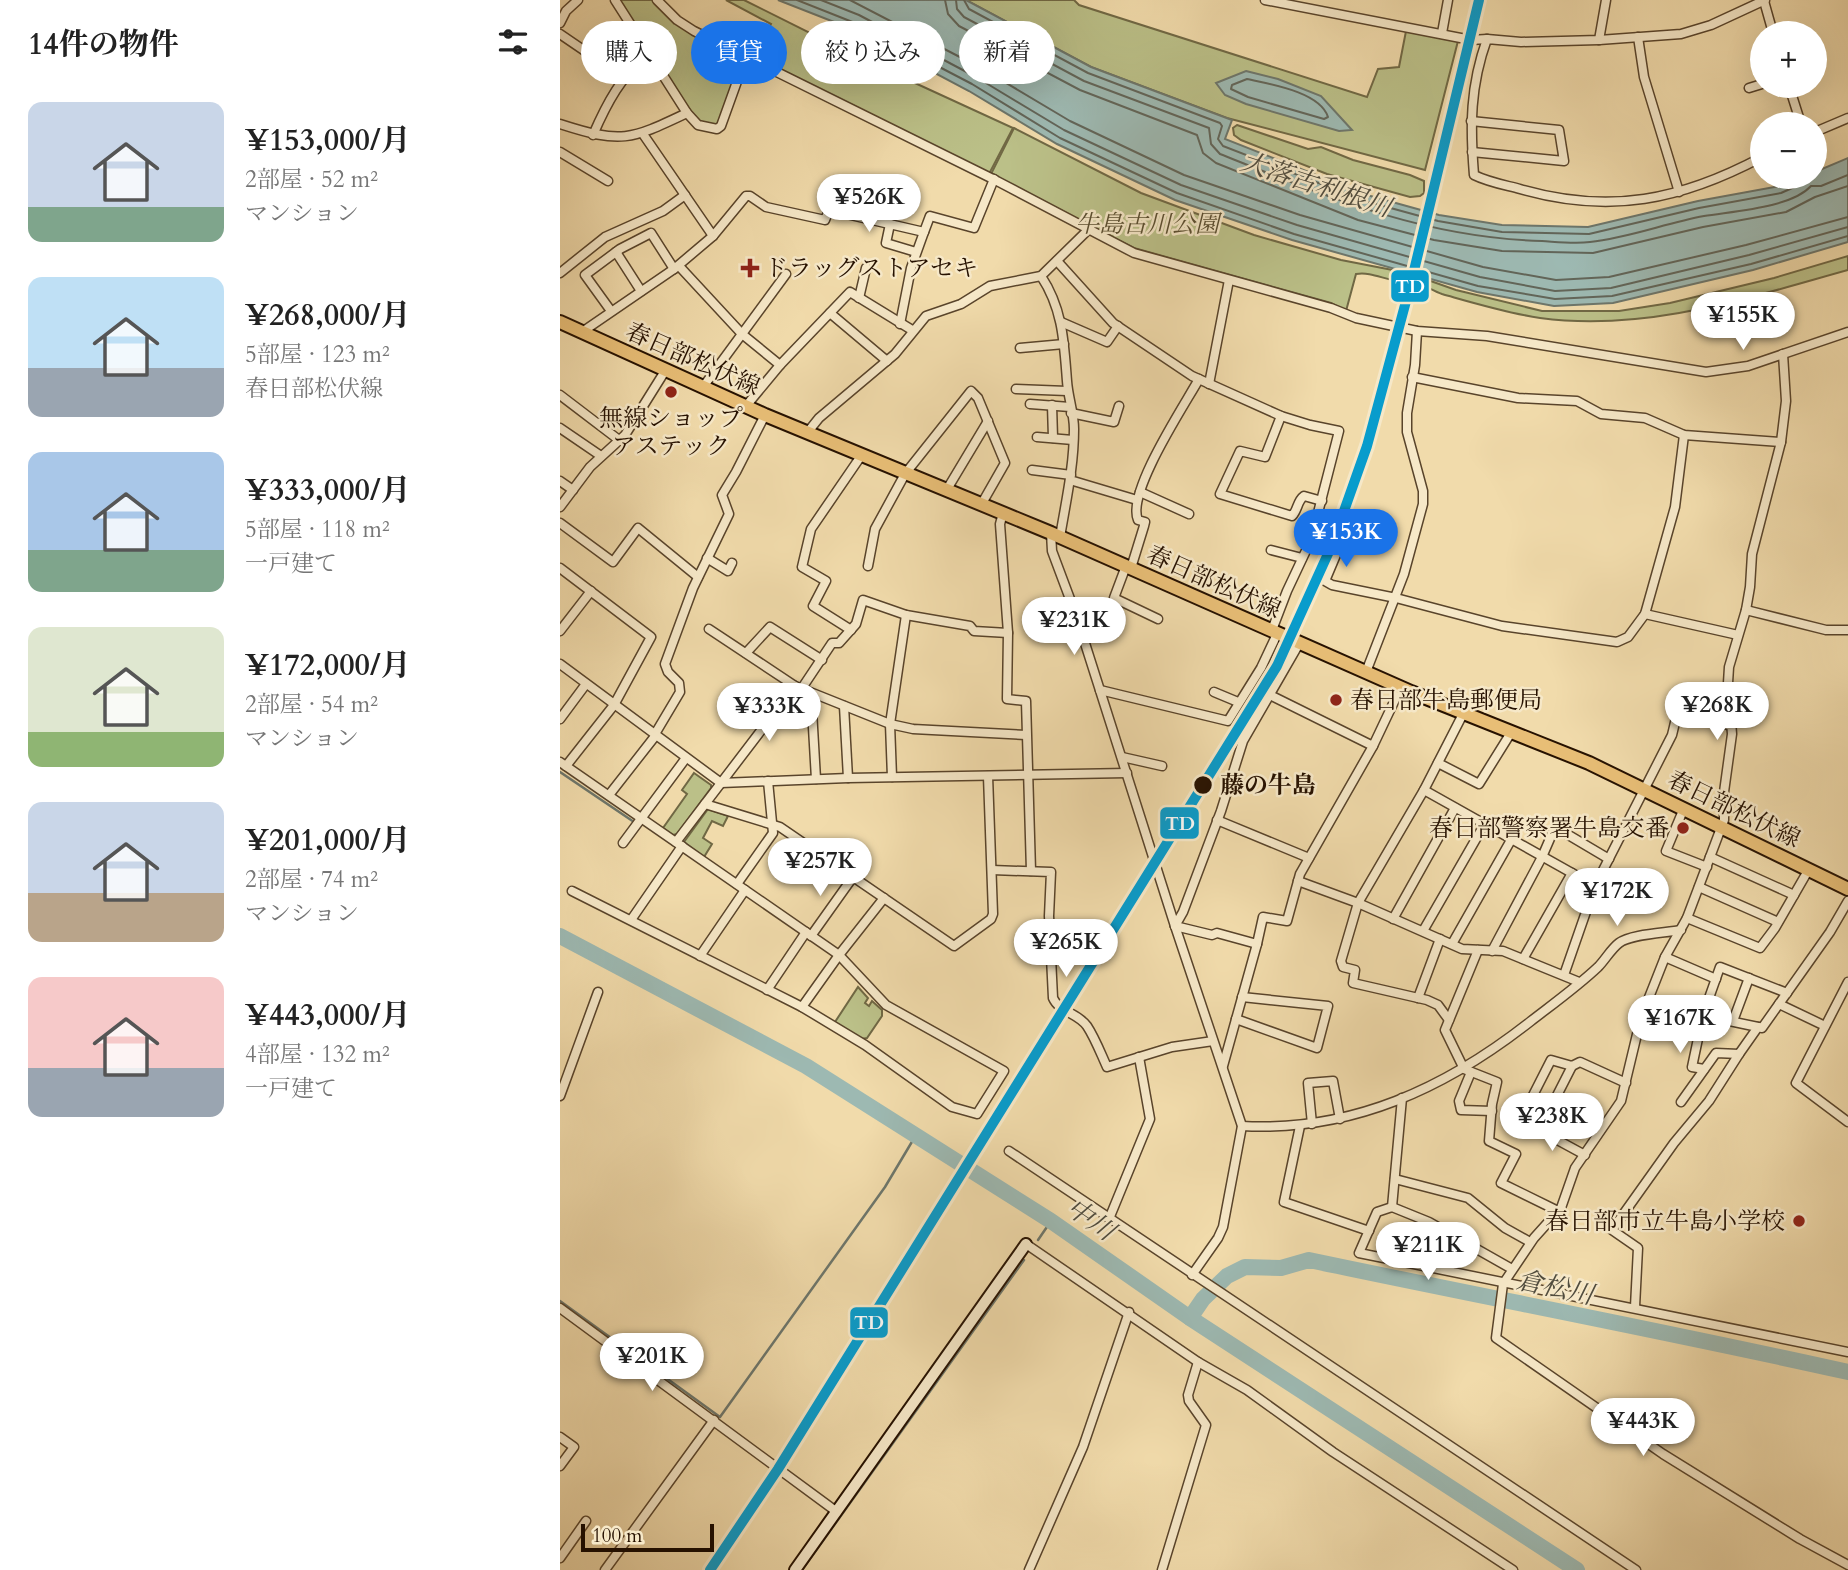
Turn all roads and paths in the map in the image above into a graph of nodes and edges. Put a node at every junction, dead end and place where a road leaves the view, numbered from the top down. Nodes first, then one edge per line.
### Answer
1 (578, 0) edge
2 (615, 0) edge
3 (657, 0) edge
4 (1265, 0) edge
5 (1448, 0) edge
6 (1606, 0) edge
7 (1765, 0) edge
8 (1288, 2) edge
9 (563, 10) edge
10 (628, 21) edge
11 (1770, 21) edge
12 (560, 23) edge
13 (691, 29) edge
14 (1442, 33) junction
15 (560, 34) edge
16 (1637, 37) junction
17 (1487, 39) junction
18 (1599, 40) junction
19 (581, 48) edge
20 (787, 77) edge
21 (619, 84) edge
22 (668, 84) edge
23 (736, 84) edge
24 (687, 113) junction
25 (1848, 118) edge
26 (1471, 121) junction
27 (560, 124) edge
28 (1827, 127) edge
29 (643, 134) junction
30 (593, 135) junction
31 (560, 152) edge
32 (1472, 152) junction
33 (1750, 164) edge
34 (994, 179) junction
35 (608, 181) dead end
36 (1679, 192) junction
37 (685, 195) junction
38 (890, 224) junction
39 (1090, 228) junction
40 (924, 232) junction
41 (713, 236) junction
42 (616, 252) junction
43 (916, 252) junction
44 (1057, 261) junction
45 (676, 267) junction
46 (866, 268) dead end
47 (560, 273) edge
48 (786, 274) dead end
49 (1041, 276) junction
50 (1229, 280) junction
51 (641, 291) junction
52 (859, 298) junction
53 (611, 311) junction
54 (830, 313) junction
55 (560, 322) edge
56 (1061, 322) junction
57 (901, 324) junction
58 (1118, 326) junction
59 (912, 330) junction
60 (1417, 331) junction
61 (582, 332) junction
62 (1848, 332) edge
63 (742, 334) junction
64 (1064, 344) junction
65 (1020, 348) dead end
66 (1783, 354) junction
67 (887, 361) junction
68 (780, 365) junction
69 (665, 370) junction
70 (1412, 377) junction
71 (1199, 379) junction
72 (1209, 384) junction
73 (703, 387) junction
74 (1016, 389) dead end
75 (1067, 391) junction
76 (560, 396) edge
77 (1030, 404) dead end
78 (1052, 405) junction
79 (1119, 405) dead end
80 (746, 406) junction
81 (1071, 410) junction
82 (765, 415) junction
83 (1281, 416) junction
84 (988, 421) junction
85 (560, 428) edge
86 (807, 433) junction
87 (1684, 435) junction
88 (1037, 438) dead end
89 (1053, 438) junction
90 (1073, 439) junction
91 (619, 440) junction
92 (1780, 442) junction
93 (601, 456) junction
94 (861, 456) junction
95 (1032, 470) dead end
96 (905, 474) junction
97 (1070, 478) junction
98 (560, 481) edge
99 (573, 490) junction
100 (946, 491) junction
101 (1139, 496) junction
102 (1322, 501) junction
103 (981, 505) junction
104 (560, 507) edge
105 (1003, 513) junction
106 (1189, 514) dead end
107 (560, 523) edge
108 (1055, 535) junction
109 (1341, 542) dead end
110 (1271, 550) dead end
111 (707, 558) junction
112 (1302, 558) junction
113 (732, 563) dead end
114 (867, 566) dead end
115 (1129, 567) junction
116 (561, 570) edge
117 (698, 578) junction
118 (591, 592) junction
119 (1396, 598) junction
120 (1746, 610) junction
121 (1645, 614) junction
122 (905, 615) junction
123 (1158, 618) dead end
124 (709, 629) dead end
125 (851, 630) junction
126 (1848, 630) edge
127 (560, 631) edge
128 (1275, 631) junction
129 (1008, 633) junction
130 (1738, 635) junction
131 (1300, 642) junction
132 (746, 653) junction
133 (822, 660) junction
134 (560, 664) edge
135 (1366, 672) junction
136 (586, 684) junction
137 (799, 687) junction
138 (1401, 687) junction
139 (1100, 691) junction
140 (1214, 692) dead end
141 (811, 693) junction
142 (1270, 695) junction
143 (1238, 702) junction
144 (614, 705) junction
145 (845, 706) junction
146 (1464, 712) junction
147 (560, 719) edge
148 (890, 724) junction
149 (1731, 726) junction
150 (1512, 731) junction
151 (655, 735) junction
152 (1026, 735) junction
153 (1373, 746) junction
154 (1122, 757) junction
155 (686, 758) junction
156 (1438, 763) junction
157 (563, 764) edge
158 (1162, 766) dead end
159 (1127, 773) junction
160 (1028, 775) junction
161 (988, 776) junction
162 (892, 777) junction
163 (848, 778) junction
164 (816, 779) junction
165 (768, 781) junction
166 (721, 783) junction
167 (1645, 789) junction
168 (1423, 790) junction
169 (609, 795) junction
170 (705, 804) junction
171 (1455, 808) junction
172 (1684, 808) junction
173 (642, 818) junction
174 (1217, 821) junction
175 (1484, 825) junction
176 (773, 826) junction
177 (1722, 826) junction
178 (1511, 840) junction
179 (623, 844) dead end
180 (679, 844) junction
181 (1542, 857) junction
182 (1710, 857) junction
183 (1309, 859) junction
184 (1609, 859) junction
185 (1707, 867) junction
186 (1809, 869) junction
187 (992, 870) junction
188 (1031, 871) junction
189 (1572, 873) junction
190 (853, 877) junction
191 (1298, 881) junction
192 (737, 884) junction
193 (1595, 886) junction
194 (1699, 887) junction
195 (1848, 889) edge
196 (745, 890) junction
197 (572, 891) dead end
198 (1794, 895) junction
199 (884, 898) junction
200 (1848, 901) edge
201 (1358, 903) junction
202 (1687, 918) junction
203 (1394, 919) junction
204 (631, 920) junction
205 (1778, 922) junction
206 (1175, 926) junction
207 (1681, 930) junction
208 (1423, 931) junction
209 (809, 934) junction
210 (1440, 939) junction
211 (1257, 944) junction
212 (1452, 944) junction
213 (1478, 950) junction
214 (1492, 950) junction
215 (839, 955) junction
216 (700, 956) junction
217 (1665, 957) junction
218 (1523, 959) junction
219 (1564, 975) junction
220 (1749, 978) junction
221 (1716, 979) junction
222 (1579, 982) junction
223 (1848, 982) edge
224 (767, 989) junction
225 (598, 992) dead end
226 (1787, 993) junction
227 (1242, 997) junction
228 (1418, 998) junction
229 (1648, 1000) junction
230 (1779, 1004) junction
231 (802, 1007) junction
232 (1703, 1015) junction
233 (1236, 1019) junction
234 (1449, 1020) junction
235 (1733, 1021) junction
236 (1825, 1026) junction
237 (1758, 1027) junction
238 (1213, 1041) junction
239 (1739, 1054) junction
240 (1139, 1057) junction
241 (1223, 1066) junction
242 (1572, 1066) junction
243 (1704, 1069) junction
244 (1468, 1070) junction
245 (1626, 1083) junction
246 (560, 1096) edge
247 (1402, 1098) junction
248 (1681, 1102) dead end
249 (1492, 1111) junction
250 (1340, 1119) junction
251 (1848, 1122) edge
252 (1312, 1124) junction
253 (1542, 1125) junction
254 (1242, 1126) junction
255 (1300, 1126) junction
256 (1009, 1151) dead end
257 (1585, 1155) junction
258 (1395, 1179) junction
259 (1392, 1207) junction
260 (1558, 1211) junction
261 (1109, 1219) junction
262 (1368, 1231) junction
263 (1531, 1242) junction
264 (1026, 1244) joint
265 (1512, 1269) junction
266 (1192, 1275) junction
267 (1503, 1286) junction
268 (1635, 1307) junction
269 (560, 1308) edge
270 (1129, 1312) junction
271 (1848, 1352) edge
272 (1198, 1362) junction
273 (714, 1420) junction
274 (560, 1437) edge
275 (560, 1466) edge
276 (837, 1512) junction
277 (586, 1521) dead end
278 (560, 1558) edge
279 (1848, 1565) edge
280 (605, 1570) edge
281 (795, 1570) edge
282 (1029, 1570) edge
283 (1162, 1570) edge
284 (1513, 1570) edge
285 (1636, 1570) edge

1 - 9 street
2 - 10 street
3 - 13 street
4 - 8 street
5 - 14 street
6 - 18 street
7 - 11 street
7 - 16 street
8 - 14 street
9 - 12 street
14 - 17 street
15 - 19 street
16 - 18 street
16 - 36 street
17 - 18 street
17 - 26 street
20 - 34 street
21 - 30 street
22 - 24 street
23 - 24 street
24 - 29 street
25 - 28 street
26 - 32 street
26 - 32 street
27 - 30 street
29 - 30 street
29 - 37 street
31 - 35 street
32 - 36 street
33 - 36 street
34 - 39 street
34 - 40 street
37 - 41 street
37 - 47 street
38 - 40 street
38 - 41 street
38 - 43 street
39 - 44 street
39 - 50 street
40 - 43 street
41 - 45 street
42 - 45 street
42 - 51 street
42 - 53 street
43 - 57 street
44 - 49 street
44 - 58 street
45 - 51 street
45 - 63 street
46 - 52 street
48 - 63 street
49 - 56 street
49 - 59 street
50 - 60 street
50 - 72 street
51 - 53 street
52 - 54 street
52 - 57 street
53 - 61 street
54 - 67 street
54 - 68 street
55 - 61 main road, 春日部松伏線
56 - 58 street
56 - 64 street
57 - 59 street
58 - 71 street
59 - 67 street
60 - 66 street
60 - 70 street
61 - 69 main road, 春日部松伏線
62 - 66 street
63 - 68 street
63 - 73 street
64 - 65 street
64 - 75 street
66 - 92 street
67 - 86 street
68 - 80 street
69 - 73 main road, 春日部松伏線
69 - 91 street
70 - 87 street
70 - 119 street
71 - 72 street
71 - 101 street
72 - 83 street
73 - 80 main road, 春日部松伏線
74 - 75 street
75 - 81 street
76 - 91 street
77 - 78 street
78 - 81 street
78 - 89 street
79 - 81 street
80 - 82 main road, 春日部松伏線
81 - 90 street
82 - 86 main road, 春日部松伏線
82 - 111 street
83 - 102 street
83 - 102 street
84 - 96 street
84 - 100 street
84 - 103 street
85 - 93 street
86 - 94 main road, 春日部松伏線
87 - 92 street
87 - 121 street
88 - 89 street
89 - 90 street
90 - 97 street
91 - 93 street
92 - 120 street
93 - 99 street
94 - 96 main road, 春日部松伏線
94 - 125 street
95 - 97 street
96 - 100 main road, 春日部松伏線
96 - 114 street
97 - 101 street
97 - 108 street
98 - 99 street
99 - 104 street
100 - 103 main road, 春日部松伏線
101 - 106 street
101 - 115 street
102 - 112 street
103 - 105 main road, 春日部松伏線
105 - 108 main road, 春日部松伏線
105 - 129 street
107 - 117 street
108 - 115 main road, 春日部松伏線
108 - 139 street
109 - 119 street
110 - 112 street
111 - 113 street
111 - 117 street
112 - 128 street
115 - 123 street
115 - 128 main road, 春日部松伏線
116 - 118 street
117 - 151 street
118 - 127 street
118 - 144 street
119 - 121 street
119 - 135 street
120 - 126 street
120 - 130 street
121 - 130 street
122 - 125 street
122 - 129 street
122 - 148 street
124 - 132 street
125 - 133 street
128 - 131 main road, 春日部松伏線
128 - 143 street
129 - 152 street
130 - 149 street
131 - 135 main road, 春日部松伏線
131 - 142 street
132 - 133 street
132 - 137 street
133 - 137 street
134 - 136 street
135 - 138 main road, 春日部松伏線
136 - 144 street
136 - 147 street
137 - 141 street
137 - 166 street
138 - 146 main road, 春日部松伏線
138 - 153 street
139 - 143 street
139 - 154 street
140 - 143 street
141 - 145 street
141 - 164 street
142 - 153 street
142 - 174 street
144 - 151 street
144 - 157 street
145 - 148 street
145 - 163 street
146 - 150 main road, 春日部松伏線
146 - 156 street
148 - 152 street
148 - 162 street
149 - 167 street
149 - 177 street
150 - 156 street
150 - 167 main road, 春日部松伏線
151 - 155 street
151 - 169 street
152 - 160 street
153 - 183 street
154 - 158 street
154 - 159 street
155 - 166 street
155 - 173 street
156 - 168 street
157 - 169 street
159 - 160 street
159 - 206 street
160 - 161 street
160 - 188 street
161 - 162 street
161 - 187 street
162 - 163 street
163 - 164 street
164 - 165 street
165 - 166 street
165 - 176 street
166 - 170 street
167 - 172 main road, 春日部松伏線
167 - 184 street
168 - 171 street
168 - 201 street
169 - 173 street
170 - 176 street
170 - 180 street
171 - 175 street
171 - 203 street
172 - 177 main road, 春日部松伏線
172 - 185 street
173 - 179 street
173 - 180 street
174 - 183 street
174 - 206 street
175 - 178 street
175 - 208 street
176 - 190 street
176 - 192 street
177 - 182 street
177 - 186 main road, 春日部松伏線
178 - 181 street
178 - 212 street
180 - 192 street
180 - 204 street
181 - 184 street
181 - 189 street
181 - 214 street
182 - 185 street
182 - 198 street
183 - 191 street
184 - 193 street
185 - 194 street
186 - 195 main road, 春日部松伏線
186 - 198 street
187 - 188 street
187 - 199 street
188 - 240 street
189 - 193 street
189 - 218 street
190 - 199 street
190 - 209 street
191 - 201 street
191 - 211 street
192 - 196 street
193 - 219 street
194 - 202 street
194 - 205 street
196 - 209 street
196 - 216 street
197 - 204 street
198 - 205 street
199 - 215 street
200 - 226 street
201 - 203 street
201 - 228 street
202 - 205 street
202 - 207 street
203 - 208 street
204 - 216 street
206 - 211 street
206 - 238 street
207 - 217 street
207 - 222 street
208 - 210 street
209 - 215 street
209 - 224 street
210 - 212 street
210 - 228 street
211 - 227 street
212 - 213 street
213 - 214 street
213 - 234 street
214 - 218 street
215 - 231 street
215 - 231 street
216 - 224 street
217 - 221 street
217 - 229 street
218 - 219 street
219 - 222 street
220 - 221 street
220 - 226 street
220 - 235 street
221 - 232 street
222 - 244 street
223 - 236 street
224 - 231 street
225 - 246 street
226 - 230 street
227 - 233 street
227 - 233 street
228 - 234 street
229 - 232 street
229 - 245 street
230 - 236 street
230 - 237 street
232 - 235 street
232 - 243 street
233 - 241 street
234 - 244 street
235 - 237 street
236 - 251 street
237 - 239 street
238 - 240 street
238 - 241 street
239 - 243 street
239 - 268 street
240 - 261 street
241 - 254 street
242 - 245 street
242 - 253 street
242 - 253 street
243 - 248 street
244 - 247 street
244 - 249 street
244 - 249 street
245 - 257 street
247 - 250 street
247 - 258 street
249 - 260 street
250 - 252 street
250 - 252 street
252 - 255 street
253 - 257 street
254 - 255 street
254 - 266 street
255 - 262 street
256 - 261 street
257 - 260 street
258 - 259 street
258 - 263 street
259 - 262 street
259 - 265 street
260 - 263 street
261 - 266 street
262 - 267 street
263 - 265 street
264 - 270 street
264 - 276 street
265 - 267 street
266 - 285 street
267 - 268 street
267 - 279 street
268 - 271 street
269 - 273 street
270 - 272 street
270 - 282 street
272 - 283 street
272 - 284 street
273 - 276 street
273 - 280 street
274 - 275 street
276 - 281 street
277 - 278 street

